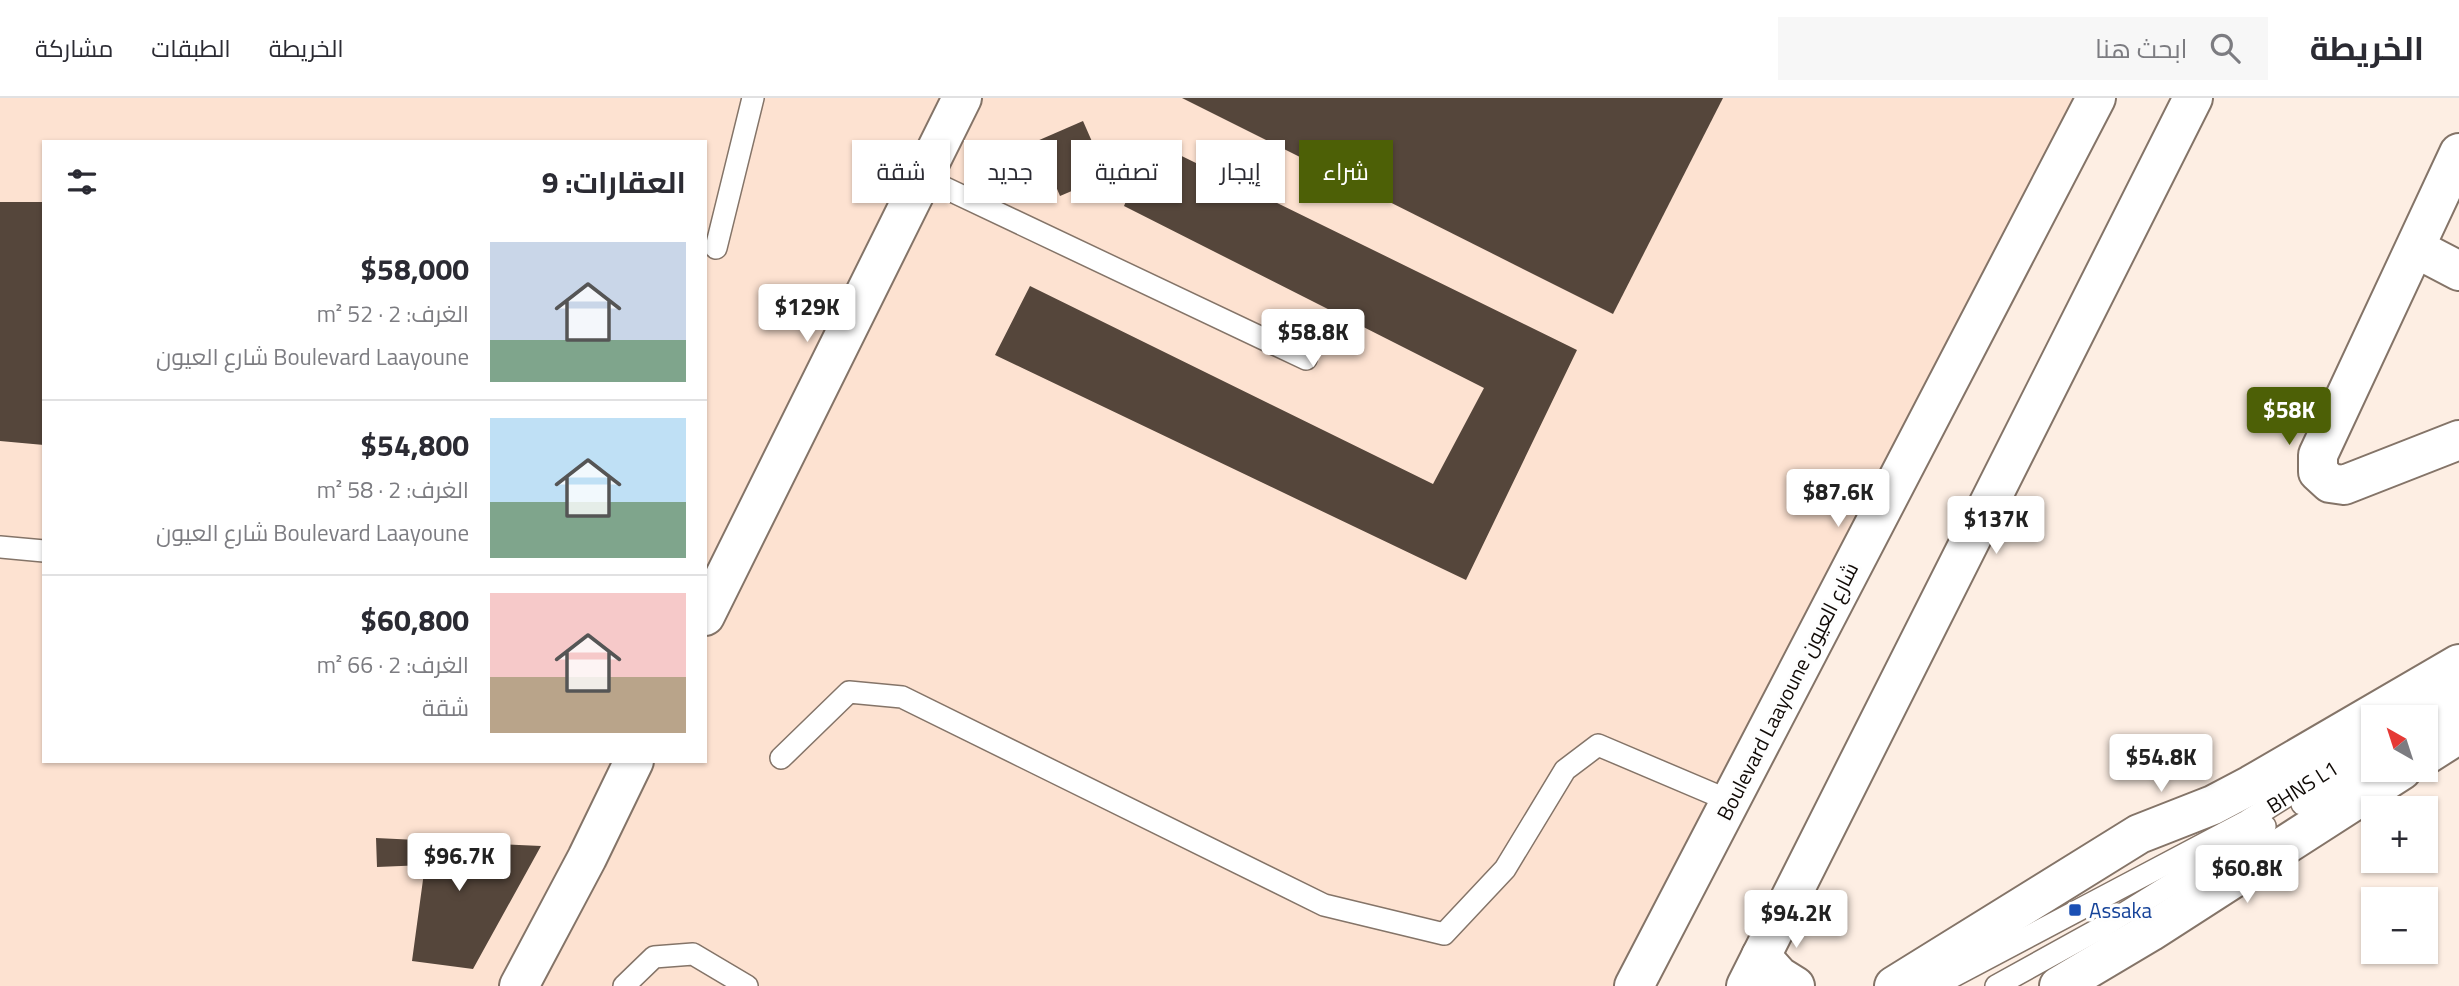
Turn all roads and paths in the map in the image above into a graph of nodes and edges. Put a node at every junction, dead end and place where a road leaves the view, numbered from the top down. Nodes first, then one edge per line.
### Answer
1 (753, 98) edge
2 (962, 98) edge
3 (2096, 98) edge
4 (2193, 98) edge
5 (941, 140) edge
6 (2459, 153) edge
7 (950, 190) edge
8 (909, 203) edge
9 (716, 248) dead end
10 (2417, 249) junction
11 (2459, 271) edge
12 (1306, 359) dead end
13 (2459, 440) edge
14 (0, 547) edge
15 (42, 551) edge
16 (707, 612) edge
17 (2459, 664) edge
18 (2459, 690) edge
19 (2434, 705) edge
20 (2459, 708) edge
21 (2438, 721) edge
22 (2459, 734) edge
23 (2438, 747) edge
24 (2361, 750) edge
25 (781, 758) dead end
26 (633, 763) edge
27 (2361, 767) edge
28 (2384, 782) edge
29 (1730, 801) junction
30 (1753, 971) edge
31 (2082, 980) edge
32 (519, 986) edge
33 (624, 986) edge
34 (747, 986) edge
35 (1634, 986) edge
36 (1795, 986) edge
37 (1895, 986) edge
38 (1936, 986) edge
39 (1996, 986) edge

1 - 9 lane
2 - 5 street
3 - 29 street, Boulevard Laayoune شارع العيون
4 - 30 street
6 - 10 street
7 - 12 lane
8 - 16 street
10 - 11 street
10 - 13 street
14 - 15 lane
17 - 37 street
18 - 19 lane
20 - 21 lane
22 - 23 street
24 - 38 lane, BHNS L1
25 - 29 lane
26 - 32 street
27 - 39 lane, BHNS L1
28 - 31 street
29 - 35 street, Boulevard Laayoune شارع العيون
30 - 36 street
33 - 34 lane

